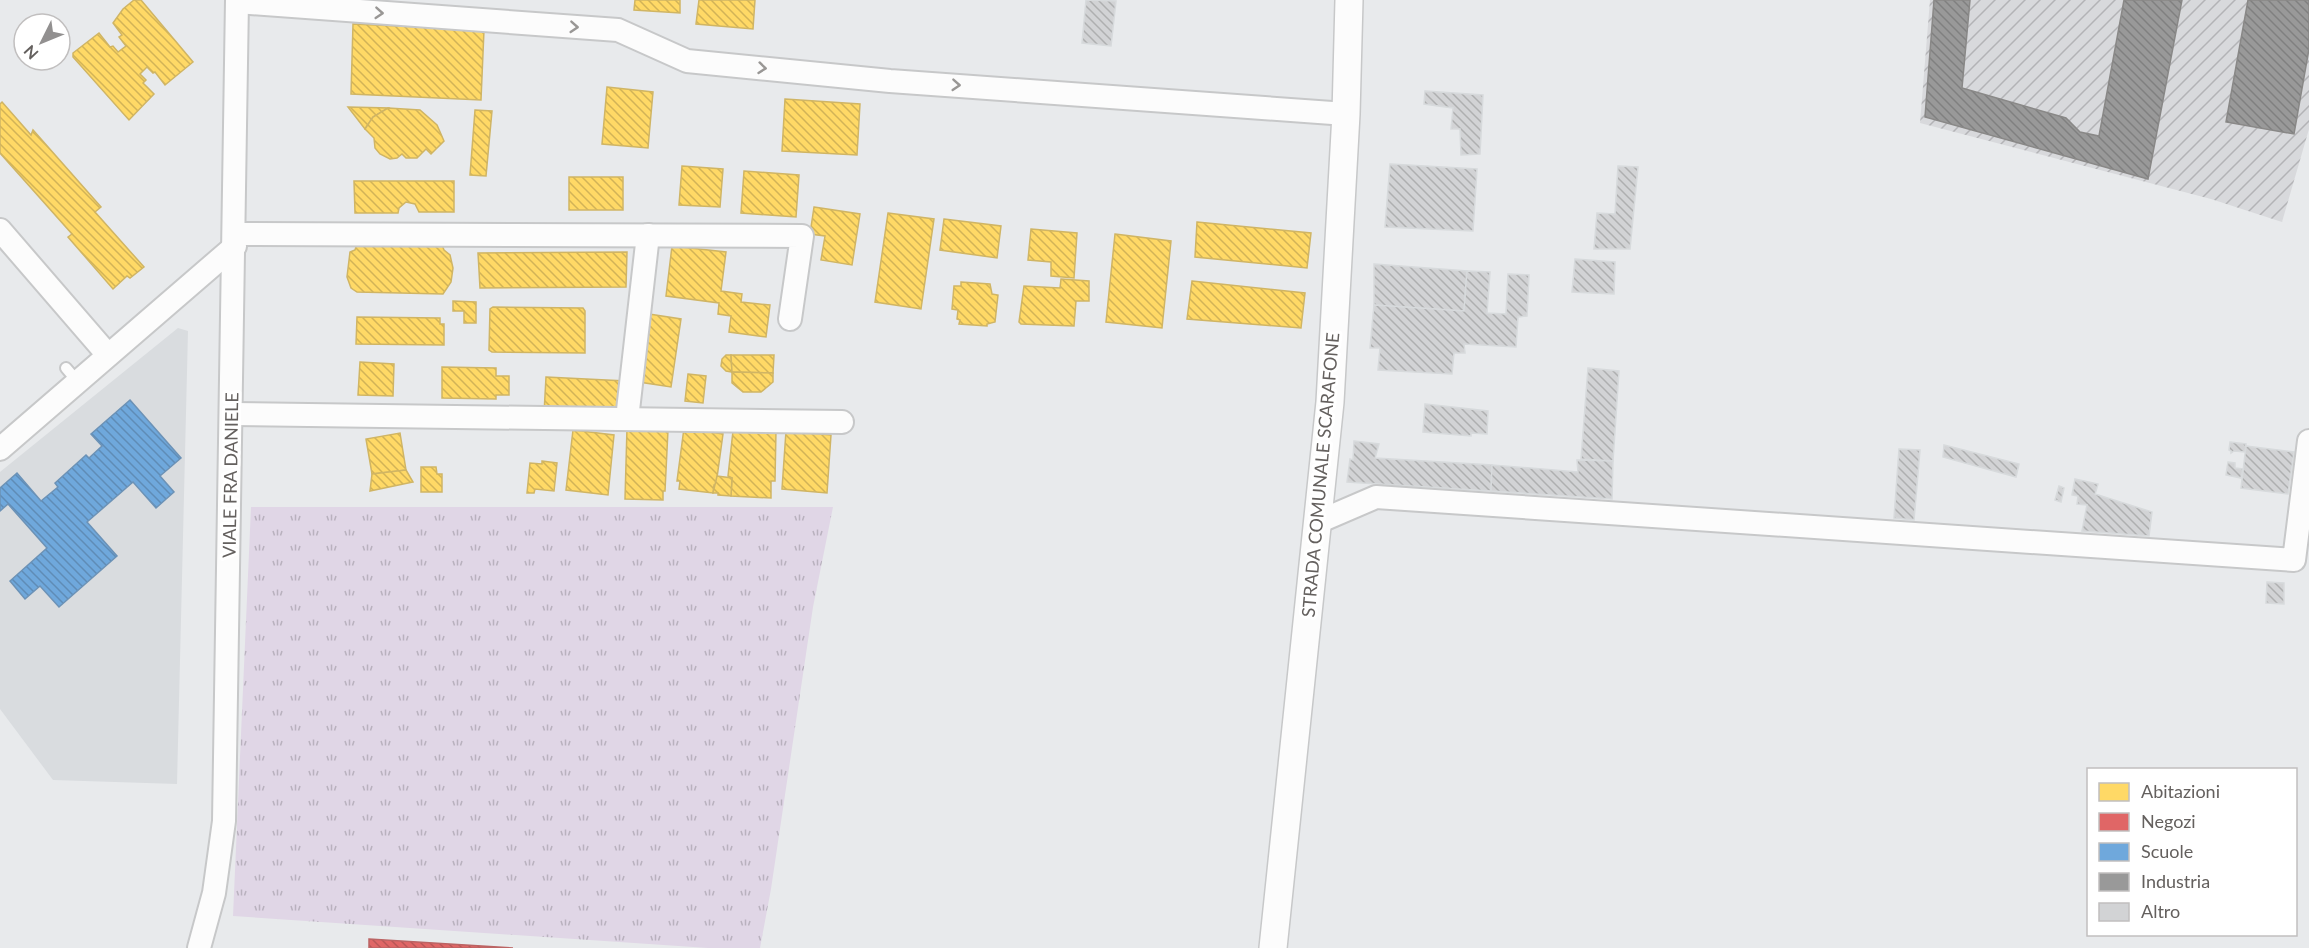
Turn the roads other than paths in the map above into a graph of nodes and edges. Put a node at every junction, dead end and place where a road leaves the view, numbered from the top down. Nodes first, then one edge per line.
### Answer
1 (1349, 0) edge
2 (237, 1) edge
3 (1346, 114) junction
4 (0, 230) edge
5 (648, 235) junction
6 (235, 249) junction
7 (207, 271) junction
8 (234, 295) junction
9 (790, 319) dead end
10 (108, 355) junction
11 (232, 414) junction
12 (627, 419) junction
13 (842, 422) dead end
14 (2309, 441) edge
15 (0, 449) edge
16 (1318, 522) junction
17 (199, 948) edge
18 (1273, 948) edge

1 - 3 street, STRADA COMUNALE SCARAFONE
2 -> 3 street
2 - 6 street, VIALE FRA DANIELE
3 - 16 street, STRADA COMUNALE SCARAFONE
4 - 10 street
5 - 6 street
5 - 9 street
5 - 12 street
6 - 7 street
6 - 8 street, VIALE FRA DANIELE
7 - 8 street
7 - 10 street
8 - 11 street, VIALE FRA DANIELE
10 - 15 street
11 - 12 street
11 - 17 street, VIALE FRA DANIELE
12 - 13 street
14 - 16 street
16 - 18 street, STRADA COMUNALE SCARAFONE

